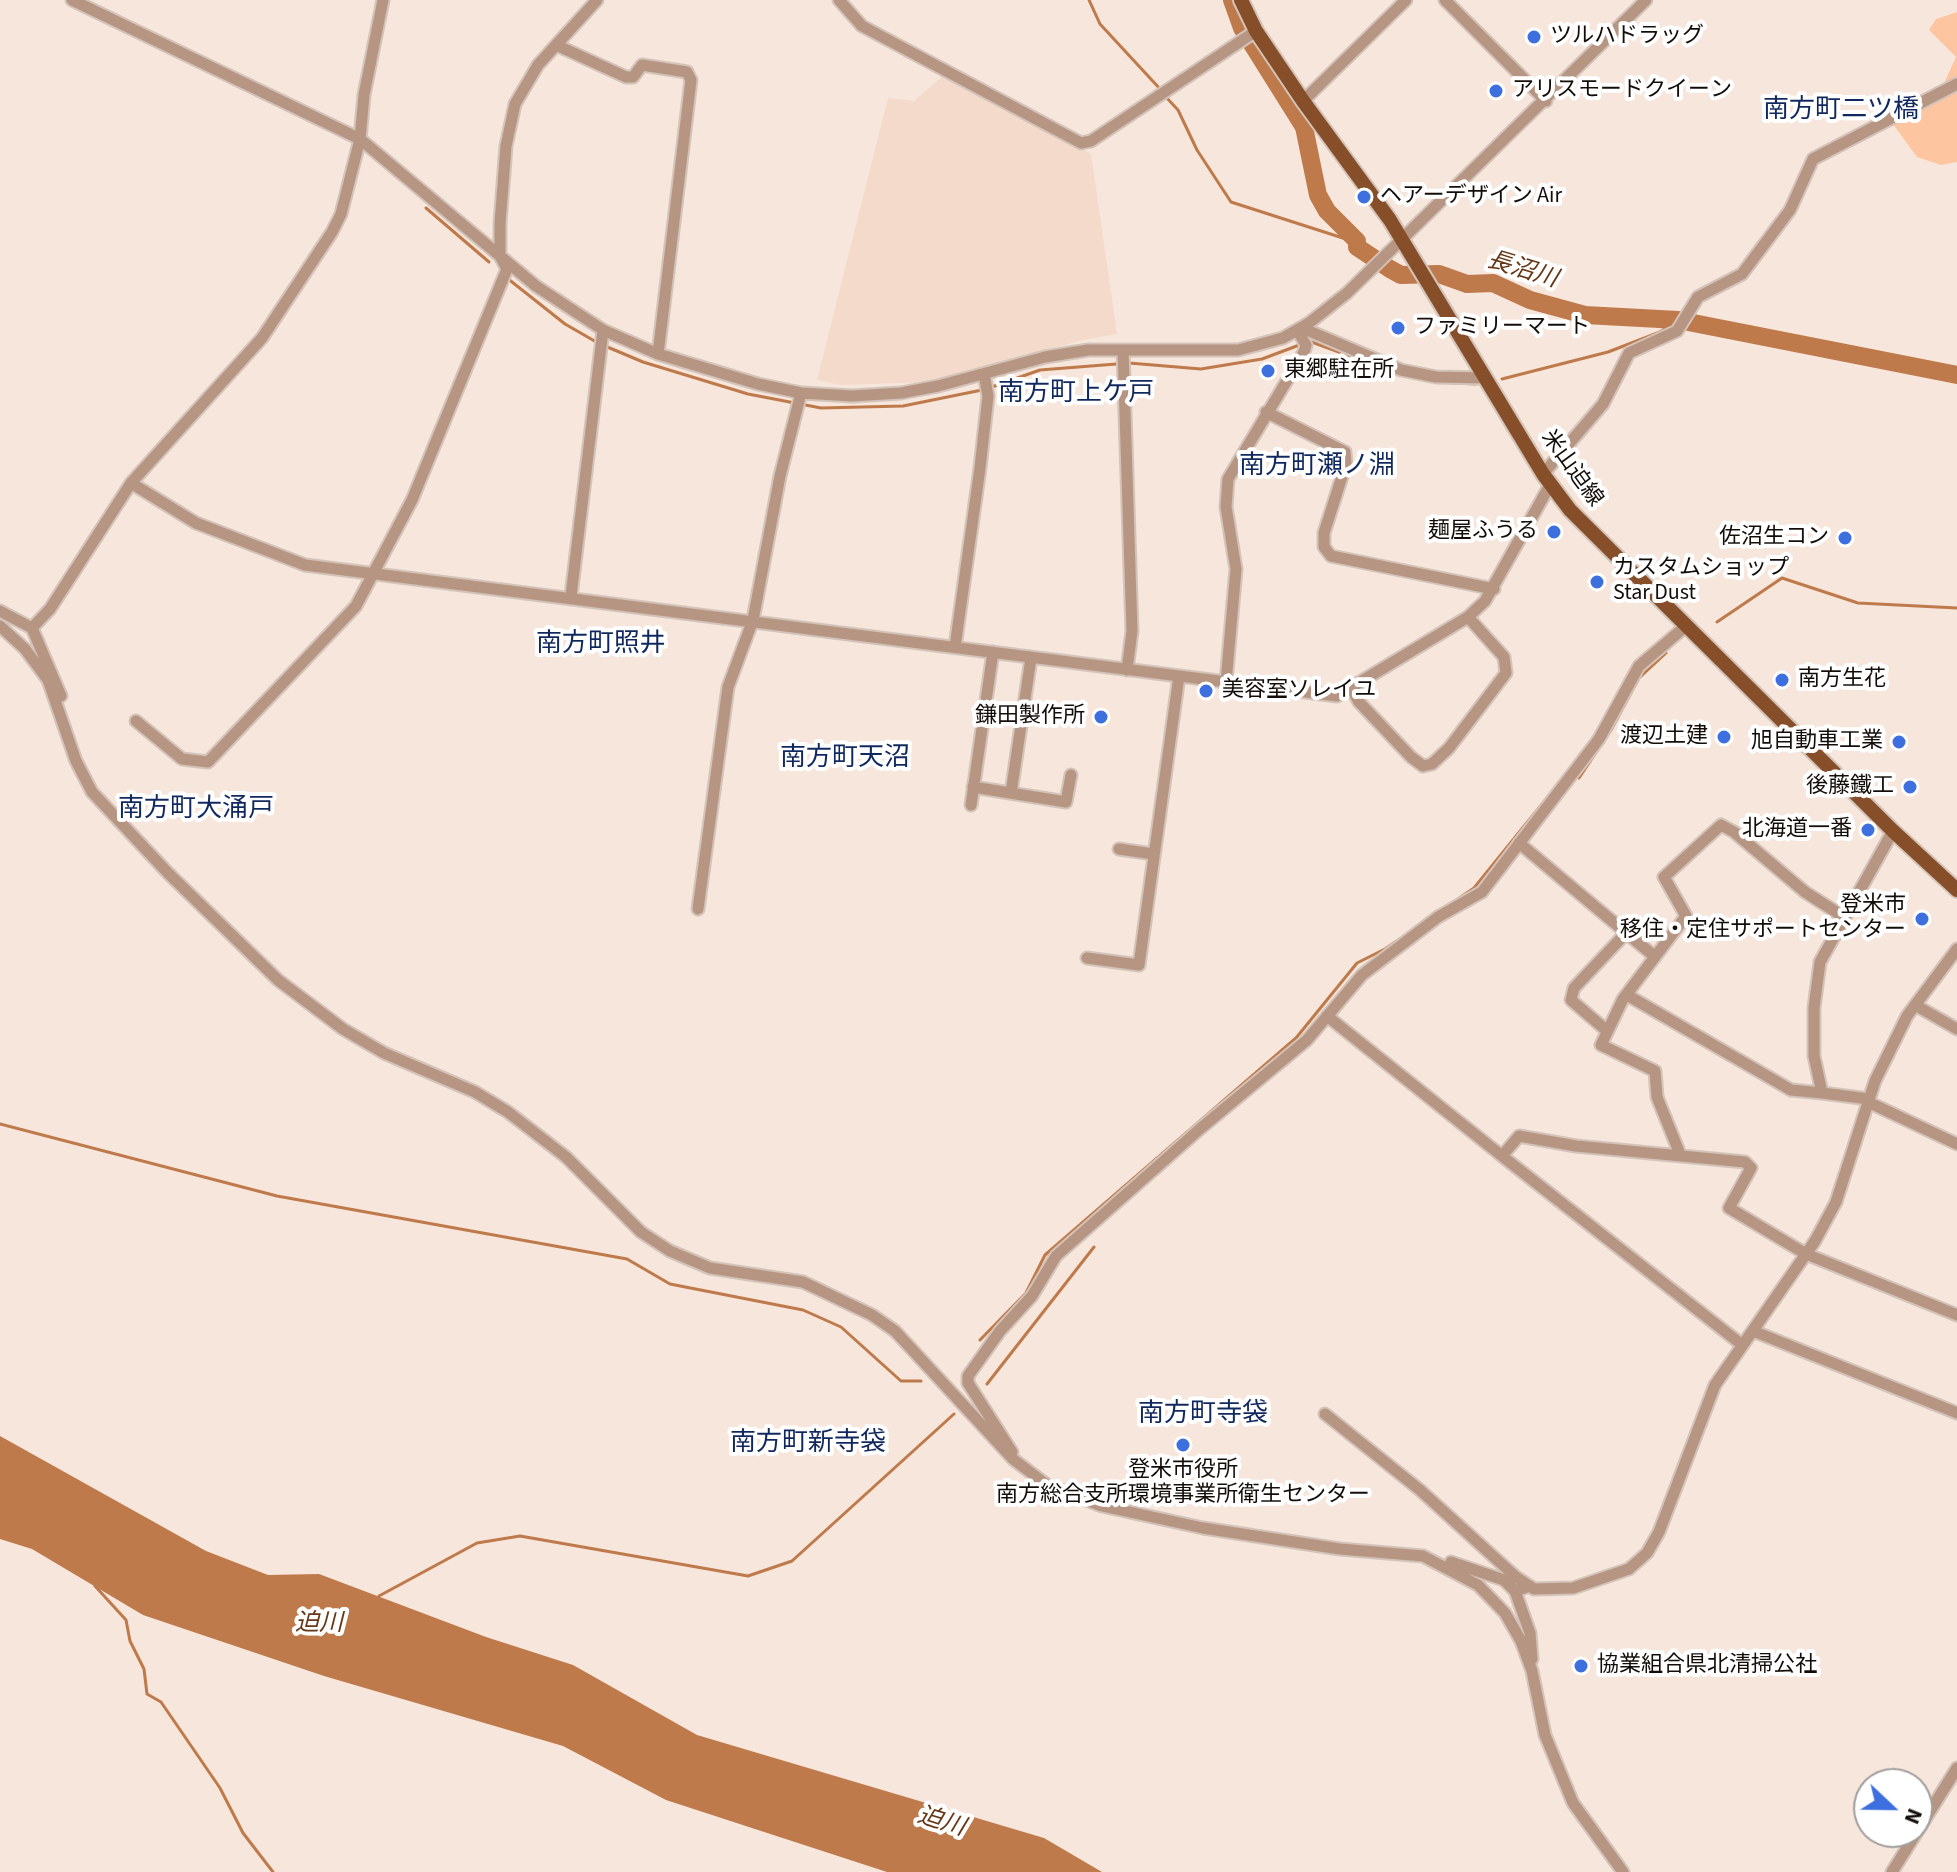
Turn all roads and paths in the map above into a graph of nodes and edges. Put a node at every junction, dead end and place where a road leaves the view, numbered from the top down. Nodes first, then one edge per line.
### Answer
1 (72, 0) edge
2 (383, 0) edge
3 (597, 0) edge
4 (839, 0) edge
5 (1241, 0) edge
6 (1406, 0) edge
7 (1445, 0) edge
8 (1646, 0) edge
9 (1250, 35) junction
10 (556, 45) junction
11 (1957, 84) edge
12 (1303, 101) junction
13 (1546, 101) junction
14 (360, 139) junction
15 (1401, 239) junction
16 (500, 256) junction
17 (1302, 336) junction
18 (602, 339) junction
19 (658, 354) junction
20 (1123, 359) junction
21 (1486, 378) junction
22 (986, 384) junction
23 (799, 401) junction
24 (1266, 412) junction
25 (1547, 480) junction
26 (131, 483) junction
27 (376, 572) junction
28 (1494, 589) junction
29 (571, 596) junction
30 (0, 611) edge
31 (1468, 617) junction
32 (753, 620) junction
33 (0, 626) edge
34 (32, 628) junction
35 (1688, 628) junction
36 (955, 647) junction
37 (993, 652) junction
38 (1031, 658) junction
39 (1127, 670) junction
40 (1179, 676) junction
41 (1226, 682) junction
42 (1351, 688) junction
43 (63, 720) junction
44 (136, 721) dead end
45 (1071, 775) dead end
46 (973, 787) junction
47 (1011, 793) junction
48 (971, 805) dead end
49 (1893, 831) junction
50 (1519, 843) junction
51 (1119, 849) dead end
52 (1153, 854) junction
53 (1957, 890) edge
54 (698, 909) dead end
55 (1844, 917) junction
56 (1626, 933) junction
57 (1957, 949) edge
58 (1654, 956) junction
59 (1087, 958) dead end
60 (1627, 995) junction
61 (1915, 1005) junction
62 (1327, 1016) junction
63 (1957, 1029) edge
64 (1606, 1030) junction
65 (1822, 1093) junction
66 (1868, 1100) junction
67 (1957, 1144) edge
68 (1680, 1154) junction
69 (1502, 1156) junction
70 (1806, 1254) junction
71 (1957, 1315) edge
72 (1753, 1331) junction
73 (1741, 1344) junction
74 (1957, 1413) edge
75 (1325, 1414) dead end
76 (1013, 1459) junction
77 (1423, 1556) junction
78 (1530, 1586) junction
79 (1515, 1591) junction
80 (1532, 1671) junction
81 (1957, 1768) edge
82 (1623, 1872) edge
83 (1892, 1872) edge

1 - 14 street
2 - 14 street
3 - 10 street
4 - 9 street
5 - 9 main road, 米山迫線
6 - 12 street
7 - 13 street
8 - 13 street
9 - 12 main road, 米山迫線
10 - 16 street
10 - 19 street
11 - 25 street
12 - 15 main road, 米山迫線
13 - 15 street
14 - 16 street
14 - 26 street
15 - 17 street
15 - 21 main road, 米山迫線
16 - 18 street
16 - 27 street
17 - 20 street
17 - 21 street
17 - 24 street
18 - 19 street
18 - 29 street
19 - 23 street
20 - 22 street
20 - 39 street
21 - 25 main road, 米山迫線
22 - 23 street
22 - 36 street
23 - 32 street
24 - 28 street
24 - 41 street
25 - 28 street
25 - 35 main road, 米山迫線
26 - 27 street
26 - 34 street
27 - 29 street
27 - 44 street
28 - 31 street
29 - 32 street
30 - 34 street
31 - 42 street
31 - 42 street
32 - 36 street
32 - 54 street
33 - 43 street
34 - 43 street
35 - 49 main road, 米山迫線
35 - 50 street
36 - 37 street
37 - 38 street
37 - 46 street
38 - 39 street
38 - 47 street
39 - 40 street
40 - 41 street
40 - 52 street
41 - 42 street
43 - 76 street
45 - 47 street
46 - 47 street
46 - 48 street
49 - 53 main road, 米山迫線
49 - 55 street
50 - 56 street
50 - 62 street
51 - 52 street
52 - 59 street
55 - 58 street
55 - 65 street
56 - 58 street
56 - 64 street
57 - 61 street
58 - 60 street
60 - 64 street
60 - 65 street
61 - 63 street
61 - 66 street
62 - 69 street
62 - 76 street
64 - 68 street
65 - 66 street
66 - 67 street
66 - 70 street
68 - 69 street
68 - 70 street
69 - 73 street
70 - 71 street
70 - 72 street
72 - 73 street
72 - 74 street
73 - 78 street
75 - 78 street
76 - 77 street
77 - 79 street
77 - 80 street
78 - 79 street
79 - 80 street
80 - 82 street
81 - 83 street

